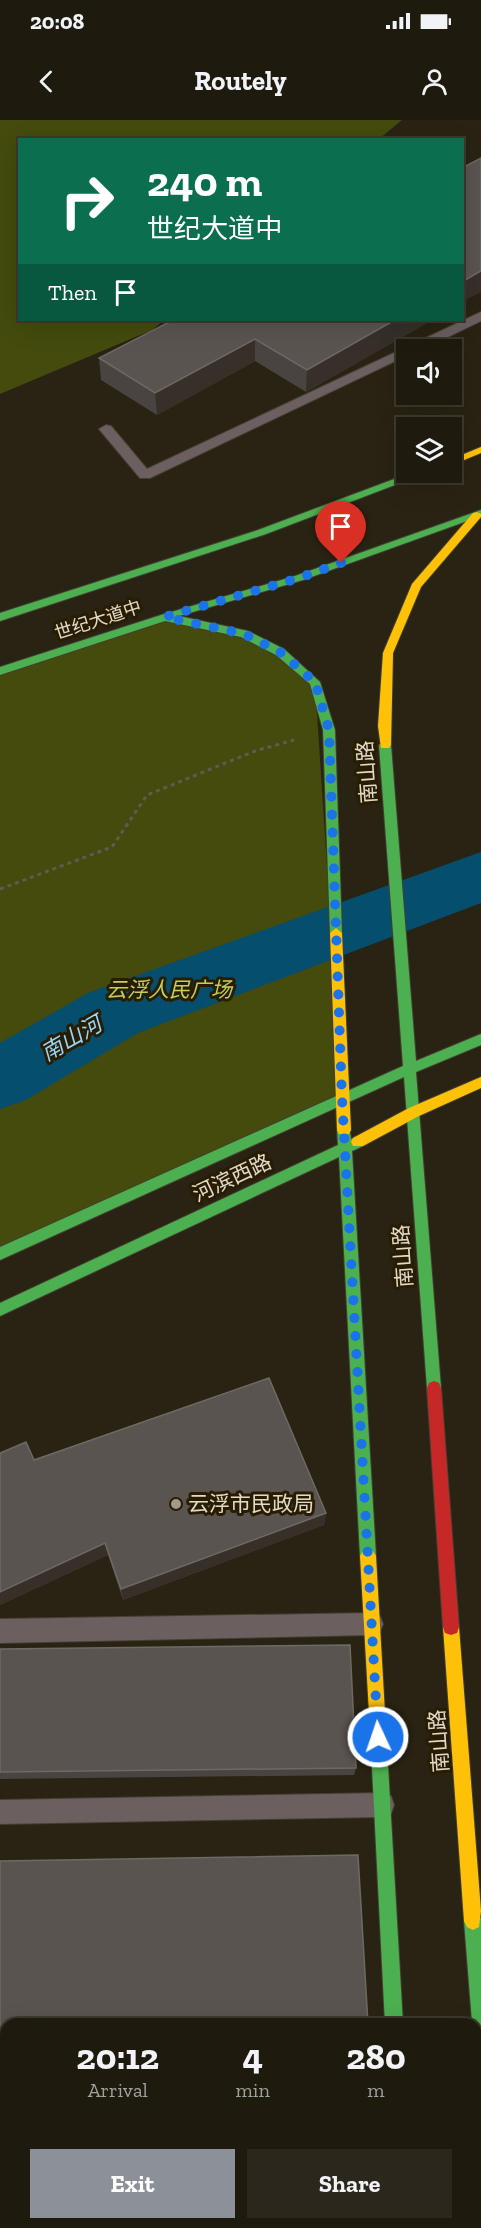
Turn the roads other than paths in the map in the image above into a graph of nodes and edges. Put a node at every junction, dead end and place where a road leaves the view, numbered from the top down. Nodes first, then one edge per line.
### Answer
1 (481, 316) edge
2 (432, 339) edge
3 (396, 356) edge
4 (106, 429) dead end
5 (481, 450) edge
6 (462, 458) edge
7 (396, 482) edge
8 (479, 514) edge
9 (0, 617) edge
10 (165, 617) junction
11 (0, 671) edge
12 (481, 1039) edge
13 (411, 1069) junction
14 (481, 1082) edge
15 (342, 1098) junction
16 (414, 1112) junction
17 (345, 1149) junction
18 (0, 1254) edge
19 (0, 1310) edge
20 (372, 1624) junction
21 (0, 1630) edge
22 (382, 1805) junction
23 (0, 1812) edge
24 (394, 2018) edge
25 (481, 2018) edge

1 - 2 lane
3 - 4 lane
5 - 6 main road
7 - 9 main road, 世纪大道中
8 - 10 main road, 世纪大道中
8 - 13 main road, 南山路
10 - 11 main road, 世纪大道中
10 - 15 main road, 南山路
12 - 13 main road, 河滨西路
13 - 15 main road, 河滨西路
13 - 16 main road, 南山路
14 - 16 main road, 河滨西路
15 - 17 main road, 南山路
15 - 18 main road, 河滨西路
16 - 17 main road, 河滨西路
16 - 25 main road, 南山路
17 - 19 main road, 河滨西路
17 - 20 main road, 南山路
20 - 21 lane
20 - 22 main road, 南山路
22 - 23 lane
22 - 24 main road, 南山路

